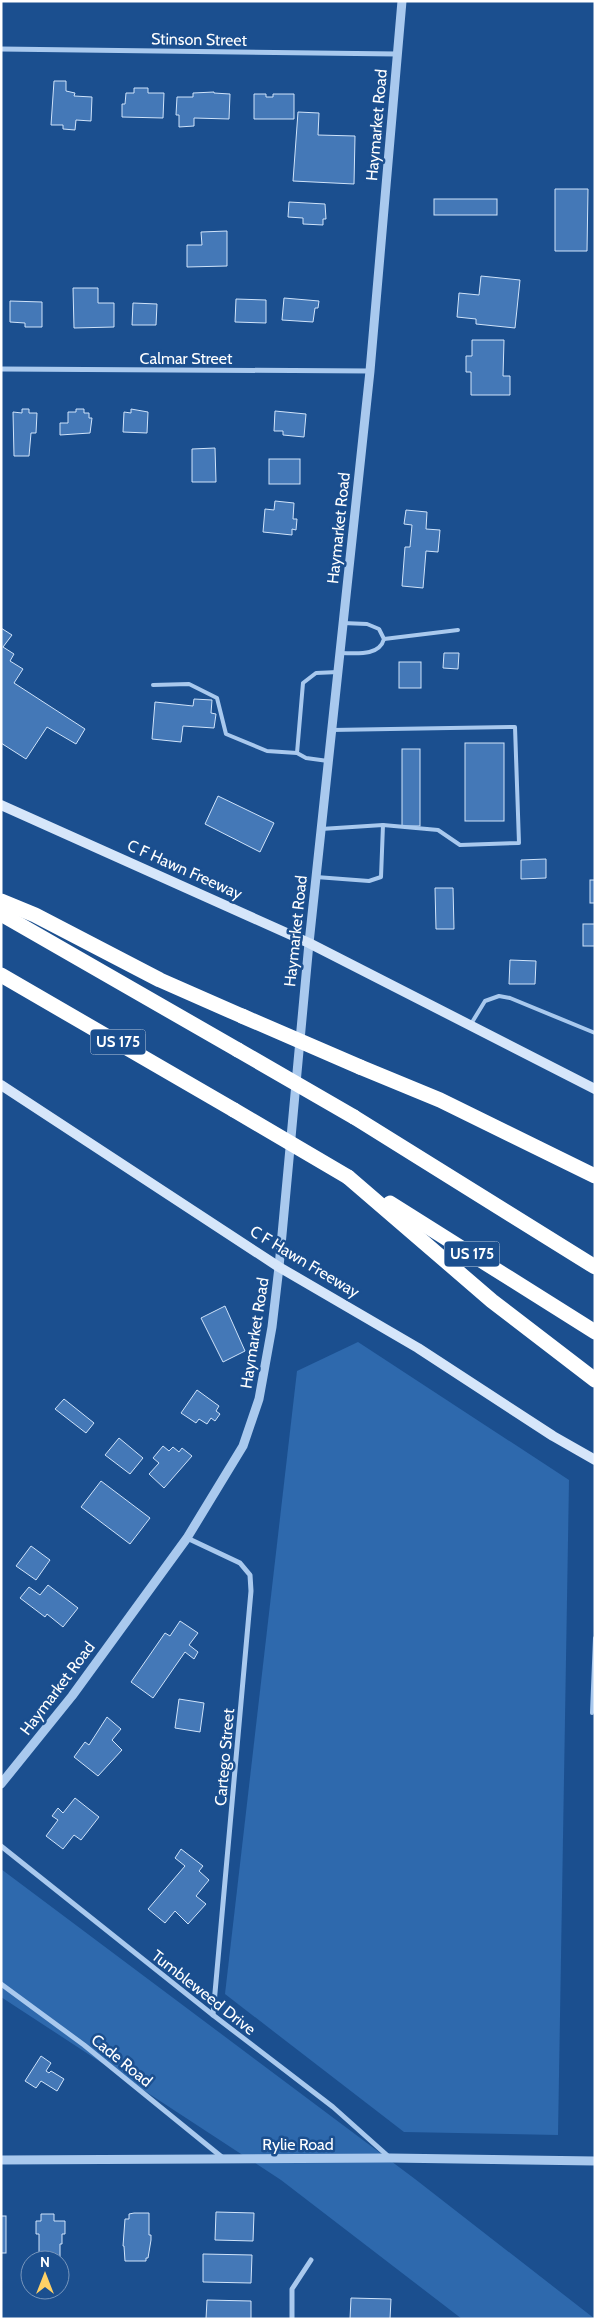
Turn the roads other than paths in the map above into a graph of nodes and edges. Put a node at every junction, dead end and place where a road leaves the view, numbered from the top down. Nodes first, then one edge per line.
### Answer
1 (402, 1) edge
2 (1, 49) edge
3 (397, 54) junction
4 (1, 369) edge
5 (370, 371) junction
6 (343, 623) junction
7 (458, 630) dead end
8 (384, 639) junction
9 (340, 654) junction
10 (338, 672) junction
11 (153, 684) dead end
12 (331, 730) junction
13 (297, 753) junction
14 (328, 761) junction
15 (1, 805) edge
16 (383, 825) junction
17 (321, 829) junction
18 (316, 877) junction
19 (1, 901) edge
20 (1, 914) edge
21 (309, 943) junction
22 (1, 975) edge
23 (470, 1026) junction
24 (595, 1033) edge
25 (2, 1087) edge
26 (595, 1089) edge
27 (595, 1176) edge
28 (348, 1177) junction
29 (279, 1267) junction
30 (595, 1267) edge
31 (595, 1332) edge
32 (595, 1380) edge
33 (595, 1460) edge
34 (186, 1538) junction
35 (595, 1638) edge
36 (592, 1713) dead end
37 (1, 1784) edge
38 (1, 1846) edge
39 (1, 1984) edge
40 (213, 2016) junction
41 (390, 2158) junction
42 (1, 2160) edge
43 (224, 2160) junction
44 (595, 2161) edge
45 (311, 2260) dead end
46 (292, 2319) edge

1 - 3 street, Haymarket Road
2 - 3 street, Stinson Street
3 - 5 street, Haymarket Road
4 - 5 street, Calmar Street
5 - 6 street, Haymarket Road
6 - 8 lane
6 - 9 street, Haymarket Road
7 - 8 lane
8 - 9 lane
9 - 10 street, Haymarket Road
10 - 12 street, Haymarket Road
10 - 13 lane
11 - 13 lane
12 - 14 street, Haymarket Road
12 - 16 lane
13 - 14 lane
14 - 17 street, Haymarket Road
15 - 21 main road, C F Hawn Freeway
16 - 17 lane
16 - 18 lane
17 - 18 street, Haymarket Road
18 - 21 street, Haymarket Road
19 - 27 highway, bridge
20 - 30 highway, bridge
21 - 23 main road, C F Hawn Freeway
21 - 29 street, Haymarket Road
22 - 28 highway, US 175, bridge
23 - 24 lane
23 - 26 main road, C F Hawn Freeway
25 - 29 main road, C F Hawn Freeway
28 - 31 highway, US 175
28 - 32 highway
29 - 33 main road, C F Hawn Freeway
29 - 34 street, Haymarket Road
34 - 37 street, Haymarket Road
34 - 40 street, Cartego Street
35 - 36 lane
38 - 40 street, Tumbleweed Drive
39 - 43 street, Cade Road
40 - 41 street, Tumbleweed Drive
41 - 43 street, Rylie Road
41 - 44 street, Rylie Road
42 - 43 street, Rylie Road
45 - 46 street

